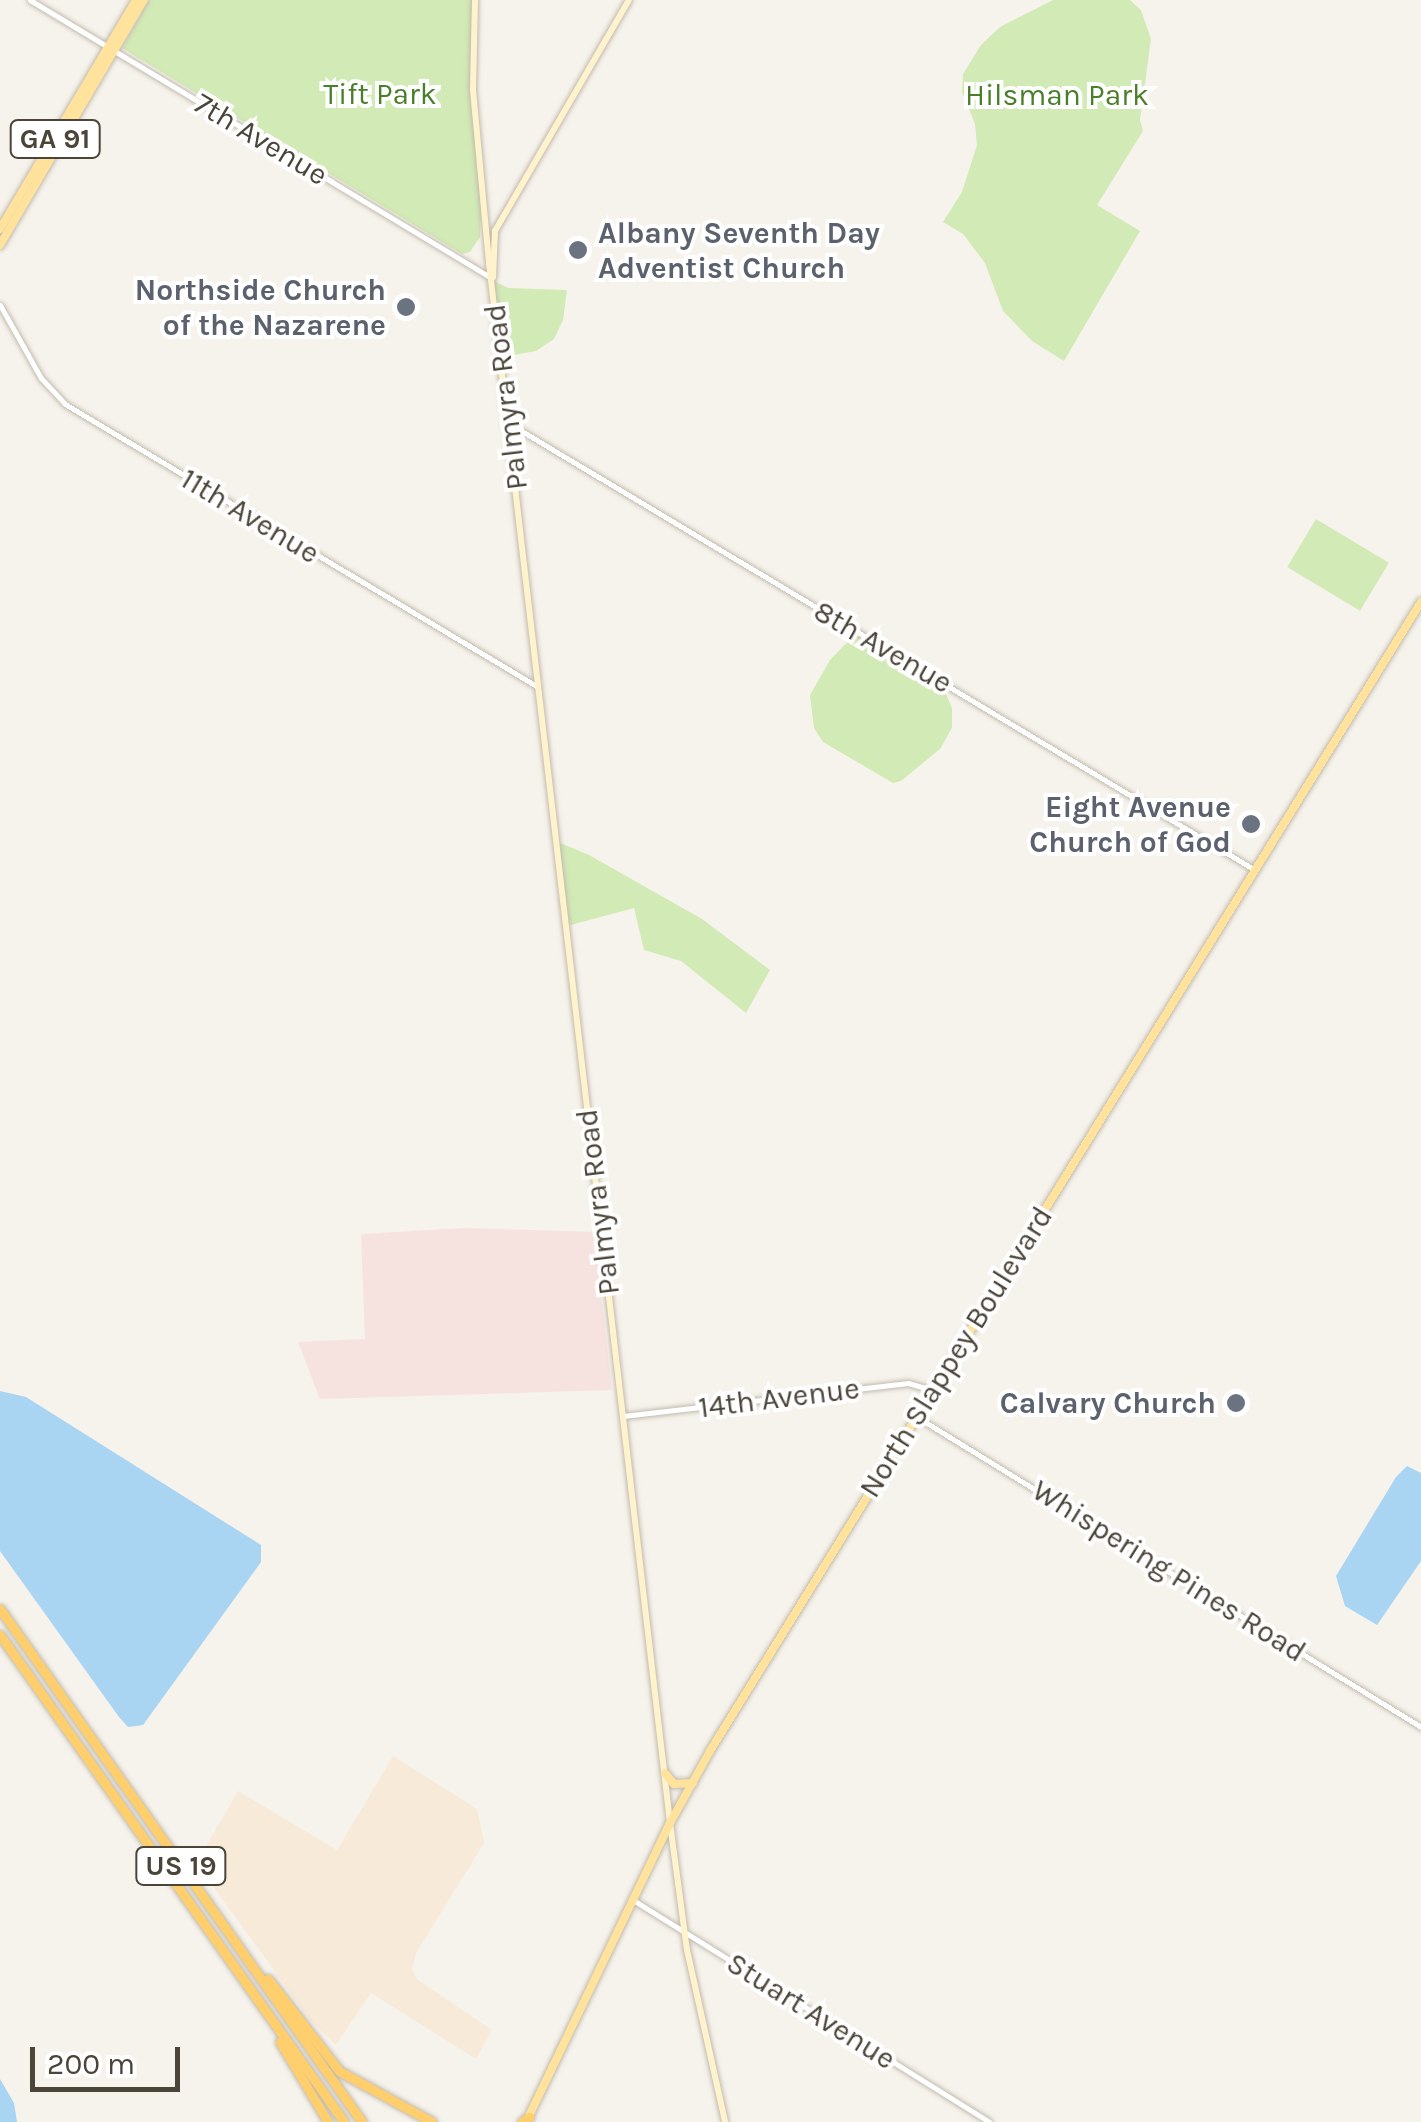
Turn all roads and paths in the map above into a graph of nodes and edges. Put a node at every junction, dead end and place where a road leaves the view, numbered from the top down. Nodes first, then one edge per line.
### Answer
1 (30, 0) edge
2 (136, 0) edge
3 (144, 0) edge
4 (475, 0) edge
5 (629, 0) edge
6 (111, 49) junction
7 (0, 229) edge
8 (0, 245) edge
9 (492, 278) junction
10 (0, 305) edge
11 (510, 424) junction
12 (1421, 602) edge
13 (538, 687) junction
14 (1255, 870) junction
15 (933, 1390) junction
16 (623, 1416) junction
17 (916, 1416) junction
18 (0, 1609) edge
19 (0, 1635) edge
20 (1421, 1727) edge
21 (666, 1773) junction
22 (693, 1784) junction
23 (670, 1823) junction
24 (200, 1892) junction
25 (632, 1900) junction
26 (684, 1933) junction
27 (248, 1987) junction
28 (526, 2121) edge
29 (328, 2122) edge
30 (344, 2122) edge
31 (362, 2122) edge
32 (432, 2122) edge
33 (726, 2122) edge
34 (989, 2122) edge

1 - 6 street, 7th Avenue
2 - 6 main road, GA 91
3 - 6 main road, GA 91
4 - 9 main road, Palmyra Road
5 - 9 main road, Palmyra Road
6 - 7 main road, GA 91
6 - 8 main road, GA 91
6 - 9 street, 7th Avenue
9 - 11 main road, Palmyra Road
10 - 13 street, 11th Avenue
11 - 13 main road, Palmyra Road
11 - 14 street, 8th Avenue
12 - 14 main road, North Slappey Boulevard
13 - 16 main road, Palmyra Road
14 - 15 main road, North Slappey Boulevard
15 - 16 street, 14th Avenue
15 - 17 main road, North Slappey Boulevard
16 - 21 main road, Palmyra Road
17 - 20 street, Whispering Pines Road
17 - 22 main road, North Slappey Boulevard
18 - 24 highway, US 19
19 - 27 highway, US 19
21 - 22 main road
21 - 23 main road, Palmyra Road
22 - 23 main road, North Slappey Boulevard
23 - 25 main road, North Slappey Boulevard
23 - 26 main road, Palmyra Road
24 - 31 highway, US 19
24 - 32 highway
25 - 26 street, Stuart Avenue
25 - 28 main road, North Slappey Boulevard
26 - 33 main road, Palmyra Road
26 - 34 street, Stuart Avenue
27 - 29 highway, US 19
27 - 30 highway

